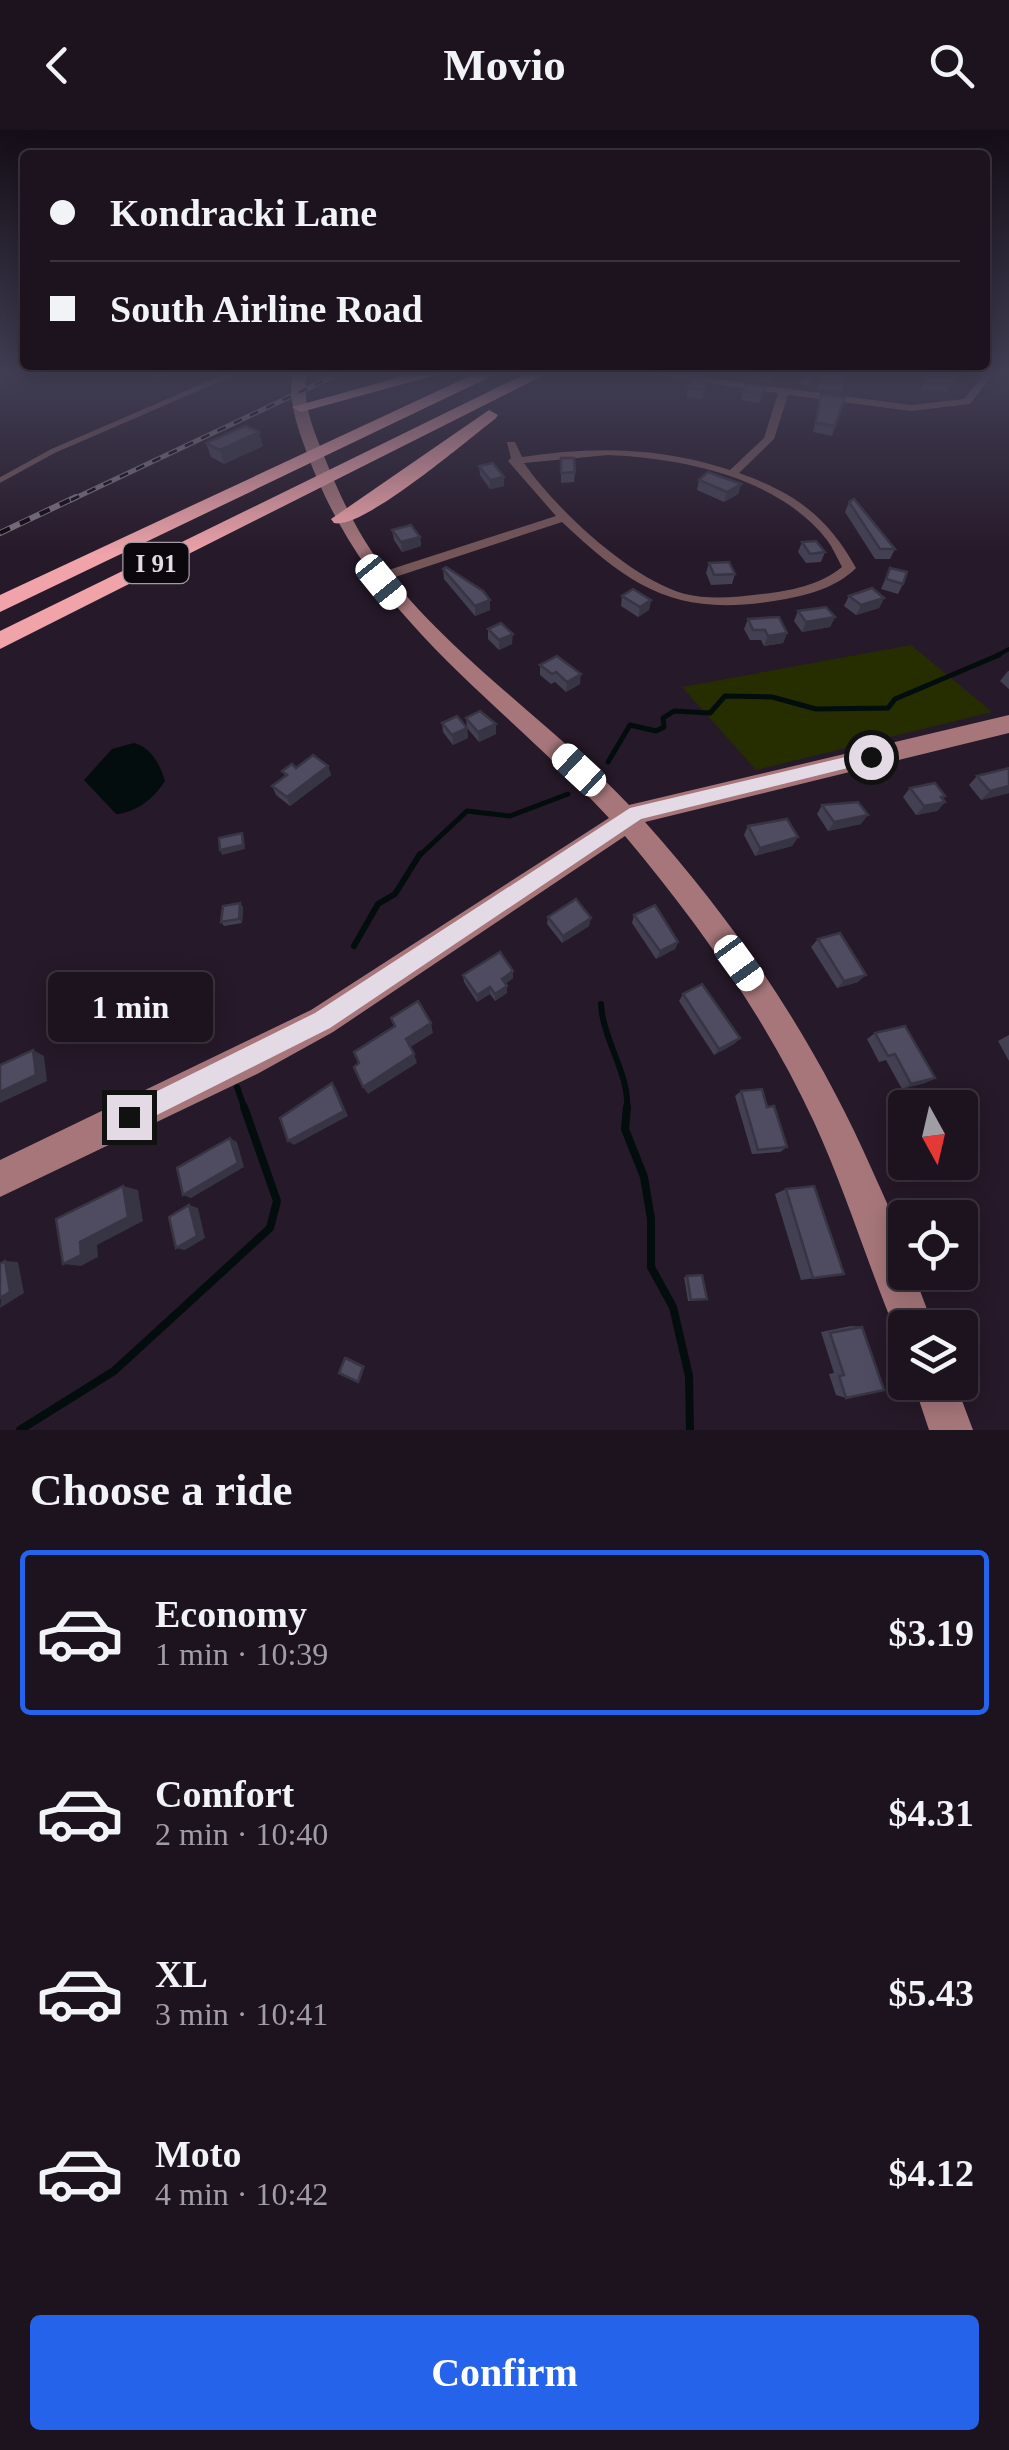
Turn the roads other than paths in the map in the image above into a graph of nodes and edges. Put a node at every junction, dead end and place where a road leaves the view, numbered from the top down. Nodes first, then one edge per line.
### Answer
1 (91, 435) edge
2 (310, 435) edge
3 (359, 435) edge
4 (416, 435) edge
5 (462, 435) edge
6 (770, 435) edge
7 (511, 444) dead end
8 (514, 461) junction
9 (732, 473) junction
10 (0, 480) edge
11 (565, 517) junction
12 (340, 520) junction
13 (378, 578) junction
14 (0, 604) edge
15 (0, 641) edge
16 (1009, 724) edge
17 (626, 820) junction
18 (0, 1179) edge
19 (907, 1310) edge
20 (941, 1400) edge
21 (952, 1430) edge

1 - 10 lane
2 - 12 main road
3 - 14 highway, I 91
4 - 15 highway, I 91
5 - 12 highway
6 - 9 street
7 - 8 street
8 - 9 street
8 - 11 street
9 - 11 street
11 - 13 street
12 - 13 main road
13 - 17 main road
16 - 17 main road
17 - 18 main road
17 - 19 main road
20 - 21 main road

